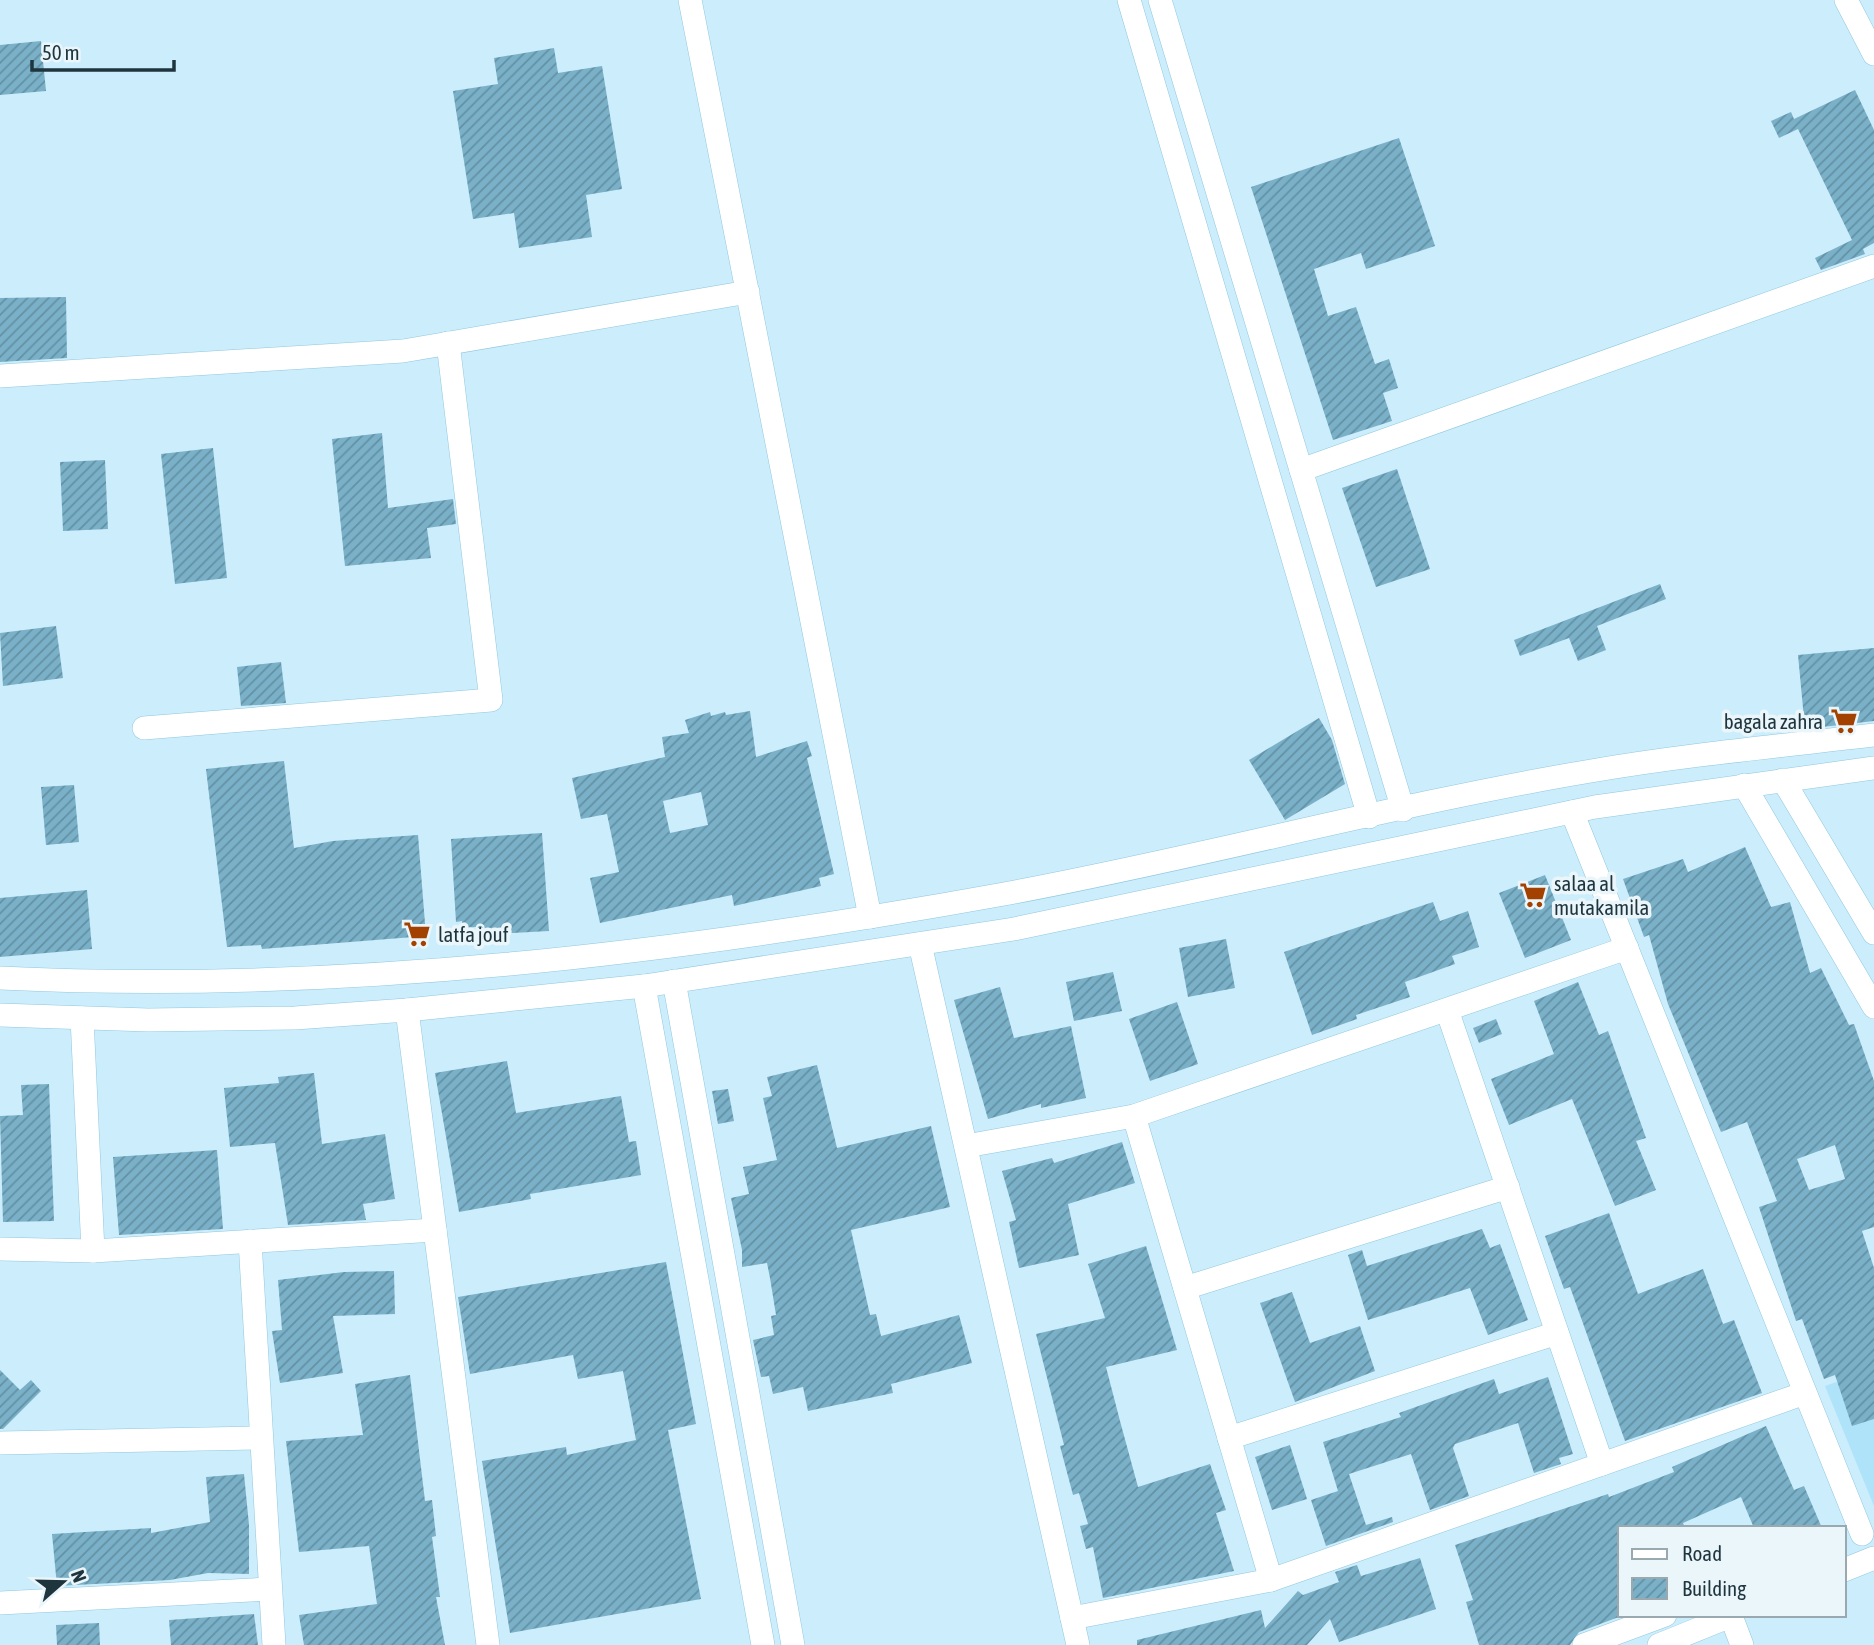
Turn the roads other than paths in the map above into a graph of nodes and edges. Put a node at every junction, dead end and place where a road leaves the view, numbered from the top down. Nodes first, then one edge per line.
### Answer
1 (690, 0) edge
2 (1129, 0) edge
3 (1160, 0) edge
4 (1846, 0) edge
5 (1874, 54) edge
6 (1874, 266) edge
7 (748, 292) junction
8 (448, 344) junction
9 (0, 376) edge
10 (1301, 470) junction
11 (144, 728) dead end
12 (1874, 735) edge
13 (1874, 768) edge
14 (1783, 779) junction
15 (1744, 785) junction
16 (1403, 810) junction
17 (1573, 812) junction
18 (1369, 817) junction
19 (870, 917) junction
20 (1874, 933) edge
21 (920, 944) junction
22 (1627, 948) junction
23 (0, 978) edge
24 (674, 981) junction
25 (645, 986) junction
26 (1874, 1007) edge
27 (407, 1010) junction
28 (1447, 1010) junction
29 (0, 1015) edge
30 (82, 1018) junction
31 (1134, 1116) junction
32 (966, 1146) junction
33 (1508, 1187) junction
34 (435, 1230) junction
35 (250, 1241) junction
36 (0, 1249) edge
37 (93, 1251) junction
38 (1185, 1288) junction
39 (1557, 1333) junction
40 (1805, 1392) junction
41 (261, 1438) junction
42 (1229, 1438) junction
43 (0, 1443) edge
44 (1602, 1464) junction
45 (1860, 1535) edge
46 (1874, 1558) edge
47 (1846, 1569) edge
48 (1271, 1580) junction
49 (271, 1589) junction
50 (0, 1603) edge
51 (1660, 1617) edge
52 (1729, 1617) edge
53 (1732, 1617) edge
54 (1072, 1618) junction
55 (274, 1645) edge
56 (488, 1645) edge
57 (763, 1645) edge
58 (793, 1645) edge
59 (1078, 1645) edge
60 (1584, 1645) edge
61 (1659, 1645) edge
62 (1742, 1645) edge

1 - 7 street
2 - 18 street
3 - 10 street
4 - 5 street
6 - 10 street
7 - 8 street
7 - 19 street
8 - 9 street
8 - 11 street
10 - 16 street
12 - 16 street
13 - 14 street
14 - 15 street
14 - 20 street
15 - 17 street
15 - 26 street
16 - 18 street
17 - 21 street
17 - 22 street
18 - 19 street
19 - 23 street
21 - 24 street
21 - 32 street
22 - 28 street
22 - 40 street
24 - 25 street
24 - 58 street
25 - 27 street
25 - 57 street
27 - 30 street
27 - 34 street
28 - 31 street
28 - 33 street
29 - 30 street
30 - 37 street
31 - 32 street
31 - 38 street
32 - 54 street
33 - 38 street
33 - 39 street
34 - 35 street
34 - 56 street
35 - 37 street
35 - 41 street
36 - 37 street
38 - 42 street
39 - 42 street
39 - 44 street
40 - 44 street
40 - 45 street
41 - 43 street
41 - 49 street
42 - 48 street
44 - 48 street
46 - 47 street
48 - 54 street
49 - 50 street
49 - 55 street
51 - 60 street
52 - 61 street
53 - 62 street
54 - 59 street

